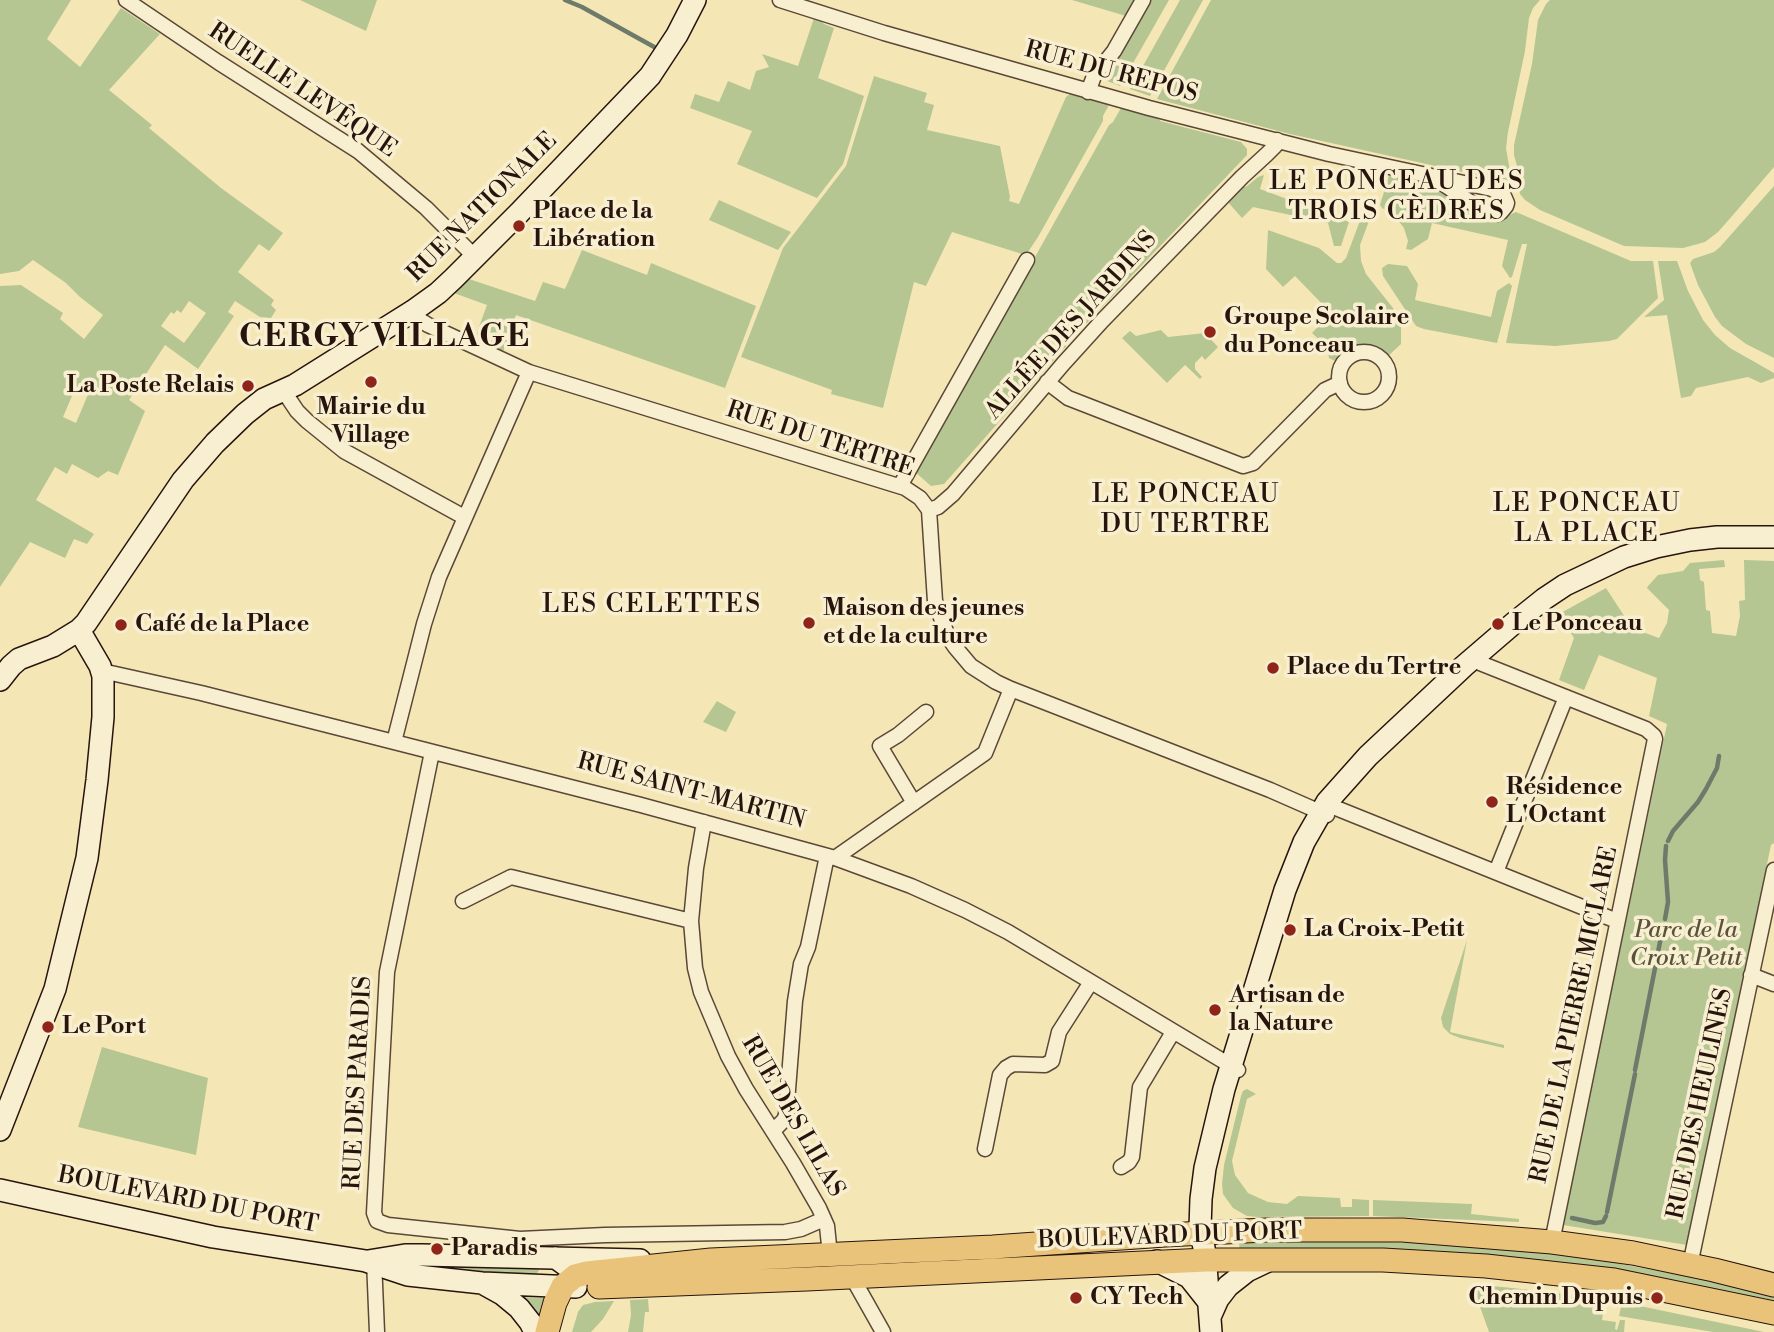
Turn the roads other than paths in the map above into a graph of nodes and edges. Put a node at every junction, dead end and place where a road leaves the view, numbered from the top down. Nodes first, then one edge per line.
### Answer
1 (126, 0) edge
2 (695, 0) edge
3 (780, 0) edge
4 (1143, 0) edge
5 (1088, 92) junction
6 (1259, 136) junction
7 (1277, 140) junction
8 (1248, 172) junction
9 (1434, 178) dead end
10 (475, 257) junction
11 (1027, 260) dead end
12 (413, 311) junction
13 (529, 372) junction
14 (1047, 382) junction
15 (1340, 383) dead end
16 (283, 390) junction
17 (900, 486) junction
18 (929, 510) junction
19 (464, 517) junction
20 (1774, 537) edge
21 (1774, 544) edge
22 (79, 630) junction
23 (1480, 663) junction
24 (99, 666) junction
25 (0, 680) edge
26 (1011, 689) junction
27 (1566, 697) junction
28 (926, 712) dead end
29 (394, 742) junction
30 (432, 752) junction
31 (914, 803) junction
32 (1327, 810) junction
33 (704, 822) junction
34 (831, 857) junction
35 (1774, 870) edge
36 (1496, 872) junction
37 (463, 901) dead end
38 (1618, 921) junction
39 (691, 922) junction
40 (1751, 975) junction
41 (1091, 982) junction
42 (1774, 984) edge
43 (1173, 1032) junction
44 (1235, 1069) junction
45 (0, 1130) edge
46 (773, 1131) junction
47 (985, 1149) dead end
48 (1121, 1167) dead end
49 (0, 1190) edge
50 (824, 1219) junction
51 (1552, 1241) junction
52 (1206, 1245) junction
53 (830, 1255) junction
54 (556, 1258) junction
55 (1271, 1259) junction
56 (711, 1260) junction
57 (1157, 1261) junction
58 (371, 1262) junction
59 (1690, 1265) junction
60 (852, 1277) junction
61 (482, 1283) junction
62 (571, 1283) junction
63 (1774, 1285) edge
64 (1774, 1313) edge
65 (1210, 1317) edge
66 (376, 1325) edge
67 (535, 1332) edge
68 (547, 1332) edge
69 (560, 1332) edge
70 (883, 1332) edge

1 - 10 street, RUELLE LEVÊQUE
2 - 10 street, RUE NATIONALE
3 - 5 street, RUE DU REPOS
4 - 5 street
5 - 6 street, RUE DU REPOS
6 - 7 street, RUE DU REPOS
6 - 8 street, ALLÉE DES JARDINS
7 - 8 street, ALLÉE DES JARDINS
7 - 9 street, RUE DU REPOS
8 - 14 street, ALLÉE DES JARDINS
10 - 12 street, RUE NATIONALE
11 - 17 street
12 - 13 street, RUE DU TERTRE
12 - 16 street, RUE NATIONALE
13 - 17 street, RUE DU TERTRE
13 - 19 street
14 - 15 street
14 - 18 street, ALLÉE DES JARDINS
16 - 19 street
16 - 22 street, RUE NATIONALE
17 - 18 street, RUE DU TERTRE
18 - 26 street, RUE DU TERTRE
19 - 29 street
20 - 32 street
21 - 23 street
22 - 24 street
22 - 25 street
23 - 27 street, RUE DE LA PIERRE MICLARE
23 - 32 street
24 - 29 street, RUE SAINT-MARTIN
24 - 45 street
26 - 31 street
26 - 32 street, RUE DU TERTRE
27 - 36 street
27 - 38 street, RUE DE LA PIERRE MICLARE
28 - 31 street
29 - 30 street, RUE SAINT-MARTIN
30 - 33 street, RUE SAINT-MARTIN
30 - 50 street, RUE DES PARADIS
31 - 34 street
32 - 36 street, RUE DU TERTRE
32 - 44 street
33 - 34 street, RUE SAINT-MARTIN
33 - 39 street, RUE DES LILAS
34 - 41 street, RUE SAINT-MARTIN
34 - 46 street
35 - 40 street, RUE DES HEULINES
36 - 38 street, RUE DU TERTRE
37 - 39 street
38 - 51 street, RUE DE LA PIERRE MICLARE
39 - 46 street, RUE DES LILAS
40 - 42 street
40 - 59 street, RUE DES HEULINES
41 - 43 street, RUE SAINT-MARTIN
41 - 47 street
43 - 44 street, RUE SAINT-MARTIN
43 - 48 street
44 - 52 street
46 - 50 street, RUE DES LILAS
49 - 58 street, BOULEVARD DU PORT
50 - 53 street, RUE DES LILAS
51 - 52 main road, BOULEVARD DU PORT
51 - 59 main road, BOULEVARD DU PORT
52 - 53 main road, BOULEVARD DU PORT
52 - 55 main road, BOULEVARD DU PORT
52 - 57 main road, BOULEVARD DU PORT
52 - 65 street
53 - 56 main road, BOULEVARD DU PORT
54 - 56 street, BOULEVARD DU PORT
54 - 58 street, BOULEVARD DU PORT
54 - 62 street
55 - 64 main road, BOULEVARD DU PORT
55 - 65 street
56 - 62 main road, BOULEVARD DU PORT
57 - 60 main road, BOULEVARD DU PORT
57 - 65 street
58 - 61 street, BOULEVARD DU PORT
58 - 66 street
59 - 63 main road, BOULEVARD DU PORT
60 - 62 main road, BOULEVARD DU PORT
60 - 70 street
61 - 62 street, BOULEVARD DU PORT
61 - 67 street
62 - 68 main road
62 - 69 main road

